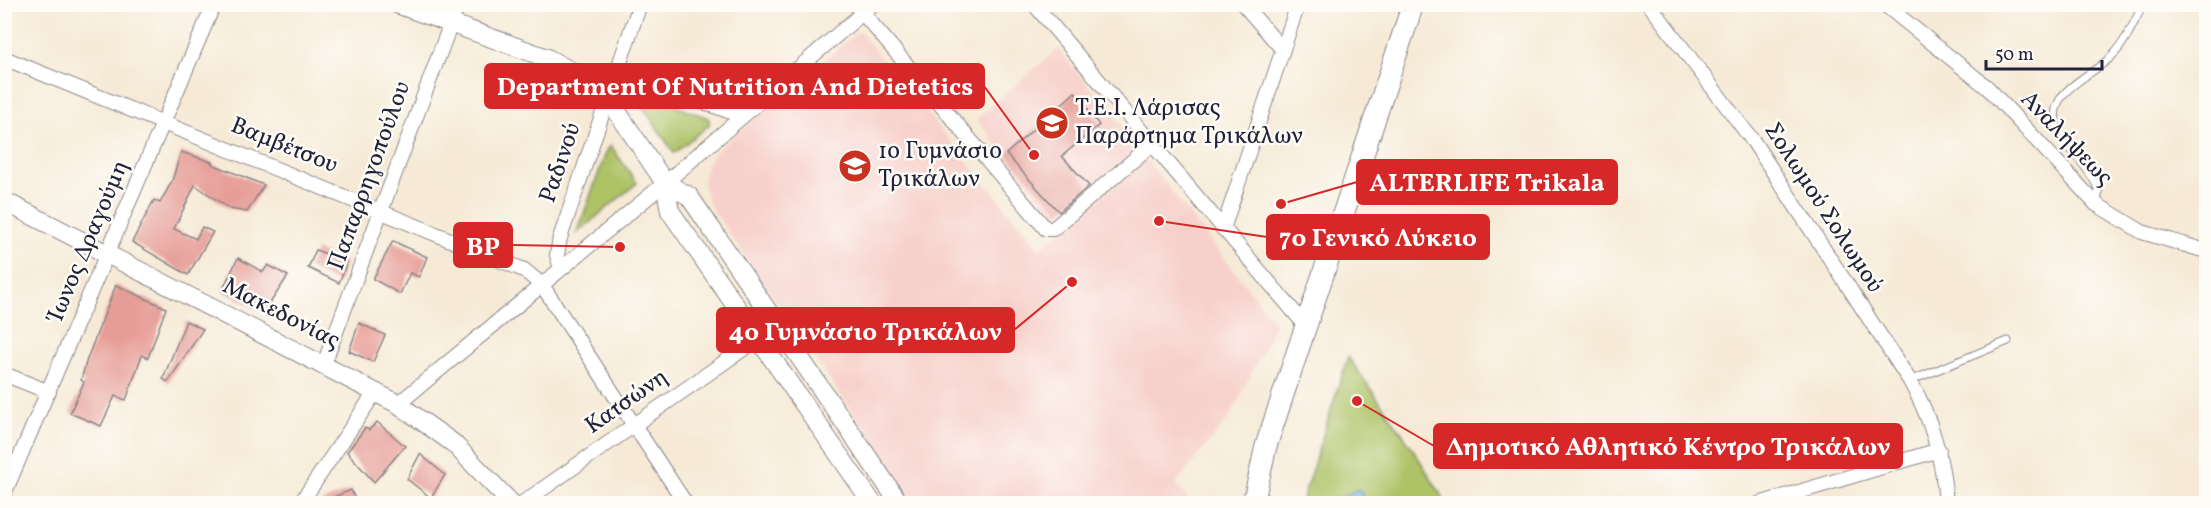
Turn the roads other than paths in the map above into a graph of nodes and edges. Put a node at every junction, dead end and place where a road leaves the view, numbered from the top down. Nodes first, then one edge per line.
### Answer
1 (214, 4) edge
2 (397, 4) edge
3 (458, 4) edge
4 (640, 4) edge
5 (1034, 4) edge
6 (1243, 4) edge
7 (1298, 4) edge
8 (1413, 4) edge
9 (1648, 4) edge
10 (1884, 4) edge
11 (864, 7) edge
12 (2140, 11) dead end
13 (451, 25) junction
14 (1283, 50) junction
15 (4, 58) edge
16 (617, 71) junction
17 (607, 99) junction
18 (742, 116) junction
19 (165, 122) junction
20 (1151, 146) junction
21 (665, 183) junction
22 (4, 201) edge
23 (2096, 204) junction
24 (382, 210) junction
25 (1223, 230) junction
26 (2206, 251) edge
27 (109, 253) junction
28 (561, 269) junction
29 (542, 285) junction
30 (1306, 326) junction
31 (759, 338) junction
32 (2008, 341) dead end
33 (324, 364) junction
34 (4, 374) edge
35 (1910, 381) junction
36 (49, 392) junction
37 (376, 392) junction
38 (398, 404) junction
39 (634, 424) junction
40 (1266, 446) junction
41 (1939, 450) junction
42 (4, 494) edge
43 (300, 504) edge
44 (512, 504) edge
45 (521, 504) edge
46 (686, 504) edge
47 (873, 504) edge
48 (900, 504) edge
49 (1240, 504) edge
50 (1253, 504) edge
51 (1759, 504) edge
52 (1946, 504) edge

1 - 19 street, Ίωνος Δραγούμη
2 - 13 main road
3 - 13 street, Παπαρρηγοπούλου
4 - 16 street, Ραδινού
5 - 20 street
6 - 14 street
7 - 14 street
8 - 30 main road
9 - 35 street, Σολωμού Σολωμού
10 - 23 street, Αναλήψεως
11 - 18 street
11 - 20 street
12 - 23 lane
13 - 17 main road
13 - 24 street, Παπαρρηγοπούλου
14 - 25 street
15 - 19 street, Βαμβέτσου
16 - 17 street, Ραδινού
16 - 18 street
17 - 21 main road
17 - 28 street, Ραδινού
18 - 21 street
19 - 24 street, Βαμβέτσου
19 - 27 street, Ίωνος Δραγούμη
20 - 25 street
21 - 28 street
21 - 31 main road
21 - 48 main road
22 - 27 main road, Μακεδονίας
23 - 26 street, Αναλήψεως
24 - 29 street, Βαμβέτσου
24 - 33 street, Παπαρρηγοπούλου
25 - 30 street
27 - 33 main road, Μακεδονίας
27 - 36 street, Ίωνος Δραγούμη
28 - 29 street
29 - 38 street
29 - 39 street, Βαμβέτσου
30 - 40 main road
31 - 39 street, Κατσώνη
31 - 47 main road
32 - 35 lane
33 - 37 main road, Μακεδονίας
34 - 36 street
35 - 41 street, Σολωμού Σολωμού
36 - 42 street, Ίωνος Δραγούμη
37 - 38 main road, Μακεδονίας
37 - 43 street
38 - 44 main road, Μακεδονίας
39 - 45 street, Κατσώνη
39 - 46 street, Βαμβέτσου
40 - 49 main road
40 - 50 main road
41 - 51 street
41 - 52 street, Σολωμού Σολωμού

